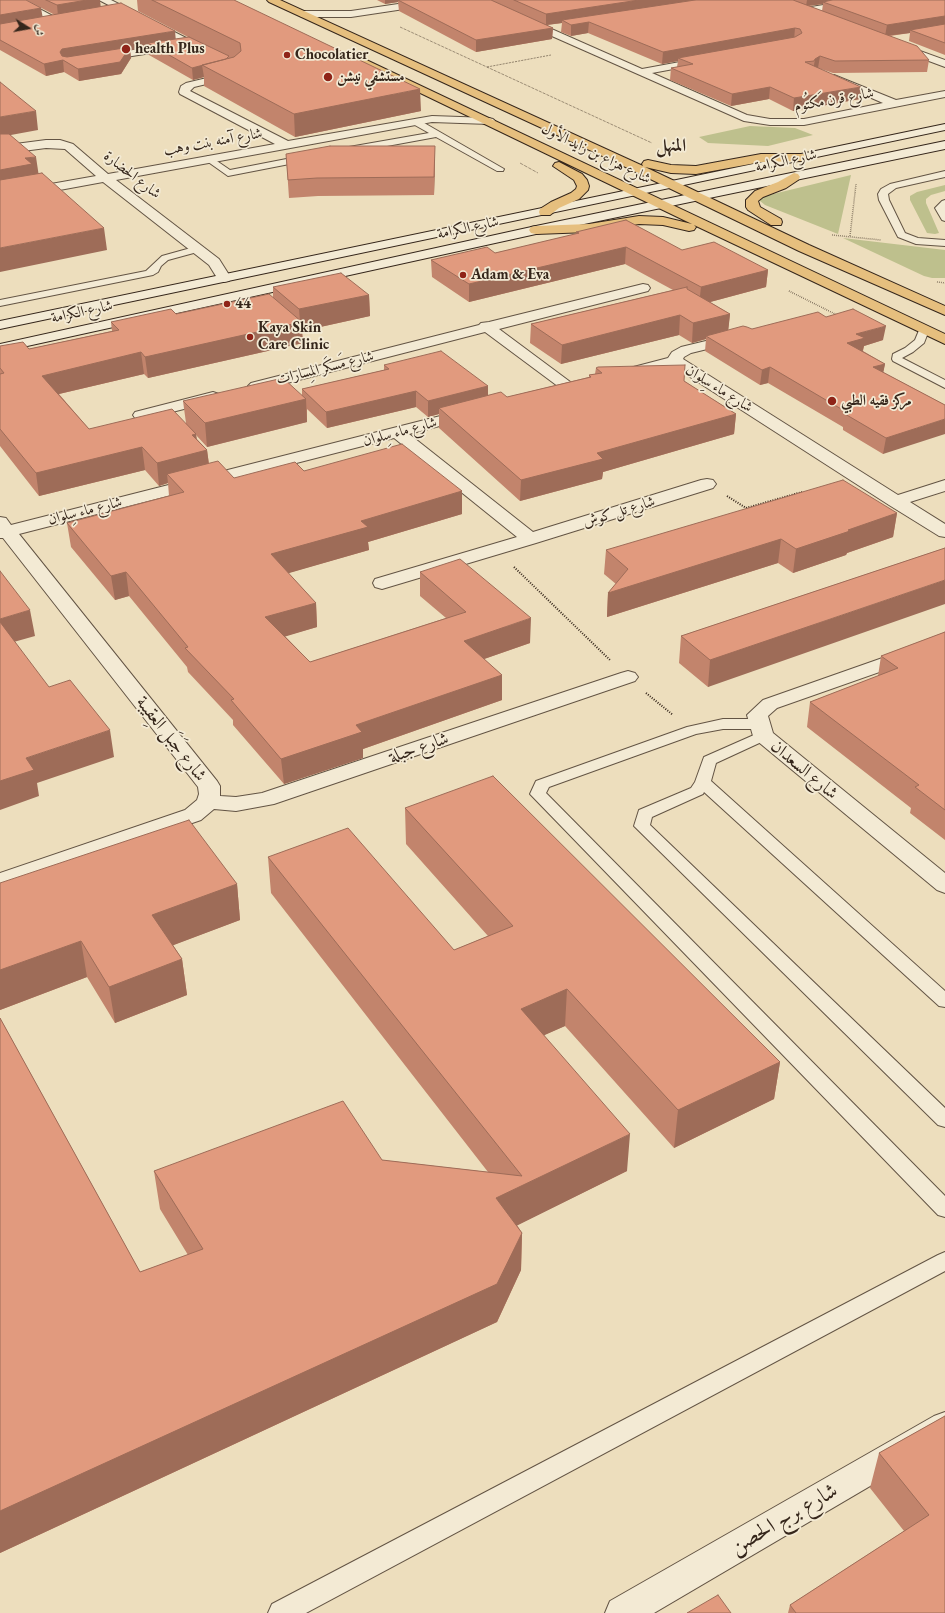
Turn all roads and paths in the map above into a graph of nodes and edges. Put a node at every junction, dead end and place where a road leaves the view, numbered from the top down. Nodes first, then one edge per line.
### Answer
1 (16, 0) edge
2 (104, 0) edge
3 (272, 0) edge
4 (405, 0) edge
5 (444, 0) edge
6 (478, 0) edge
7 (871, 0) edge
8 (414, 5) junction
9 (136, 6) dead end
10 (793, 7) edge
11 (122, 9) junction
12 (805, 11) junction
13 (108, 12) edge
14 (367, 12) junction
15 (302, 14) junction
16 (351, 14) junction
17 (827, 20) edge
18 (43, 23) edge
19 (327, 25) junction
20 (560, 27) edge
21 (544, 30) junction
22 (908, 38) edge
23 (191, 44) junction
24 (587, 48) junction
25 (217, 57) edge
26 (353, 57) edge
27 (718, 58) edge
28 (91, 60) edge
29 (230, 64) edge
30 (945, 64) edge
31 (487, 67) junction
32 (641, 72) junction
33 (826, 74) edge
34 (945, 94) edge
35 (445, 100) junction
36 (895, 104) junction
37 (432, 119) junction
38 (488, 121) junction
39 (416, 122) junction
40 (945, 127) edge
41 (382, 128) junction
42 (436, 134) junction
43 (286, 145) junction
44 (378, 145) junction
45 (945, 145) edge
46 (547, 149) junction
47 (0, 150) edge
48 (338, 152) edge
49 (613, 156) junction
50 (315, 157) edge
51 (803, 157) junction
52 (208, 160) junction
53 (500, 169) dead end
54 (678, 170) junction
55 (945, 174) edge
56 (794, 177) junction
57 (105, 178) junction
58 (673, 185) junction
59 (637, 193) junction
60 (0, 197) edge
61 (698, 197) junction
62 (945, 203) edge
63 (661, 204) junction
64 (545, 212) junction
65 (945, 218) edge
66 (536, 230) junction
67 (725, 235) junction
68 (830, 235) dead end
69 (916, 241) junction
70 (945, 243) edge
71 (804, 248) junction
72 (198, 249) junction
73 (224, 278) junction
74 (643, 288) dead end
75 (0, 303) edge
76 (945, 311) edge
77 (0, 325) edge
78 (486, 326) junction
79 (924, 330) junction
80 (745, 335) edge
81 (945, 340) edge
82 (0, 348) edge
83 (675, 361) junction
84 (613, 376) edge
85 (945, 385) edge
86 (241, 389) edge
87 (225, 393) edge
88 (546, 393) edge
89 (479, 411) edge
90 (141, 415) edge
91 (398, 433) junction
92 (707, 484) joint
93 (945, 485) edge
94 (805, 491) edge
95 (895, 501) junction
96 (2, 529) edge
97 (945, 532) edge
98 (530, 539) junction
99 (496, 550) junction
100 (382, 582) dead end
101 (945, 642) edge
102 (628, 677) junction
103 (692, 730) junction
104 (762, 730) junction
105 (703, 782) junction
106 (208, 802) junction
107 (0, 881) edge
108 (945, 885) edge
109 (945, 1001) edge
110 (945, 1120) edge
111 (945, 1209) edge
112 (945, 1260) edge
113 (945, 1426) edge
114 (281, 1613) edge
115 (622, 1613) edge

1 - 18 street
2 - 11 street
3 - 15 main road, شارع هزاع بن زايد الأول
4 - 8 street
5 - 8 street
6 - 21 street, شارع قرن مَكتُوم
7 - 12 street
8 - 14 street
9 - 11 street
10 - 12 street
11 - 13 street
11 - 23 street
12 - 17 street
14 - 16 street
14 - 31 path
15 - 16 street
15 - 19 main road, شارع هزاع بن زايد الأول
16 - 19 street
19 - 49 main road, شارع هزاع بن زايد الأول
20 - 21 street
21 - 24 street, شارع قرن مَكتُوم
22 - 30 street
23 - 25 street
23 - 28 street
24 - 31 path
24 - 32 street, شارع قرن مَكتُوم
26 - 35 main road, شارع هزاع بن زايد الأول
27 - 32 street
29 - 43 street
31 - 54 path
32 - 36 street, شارع قرن مَكتُوم
33 - 36 street
34 - 36 street, شارع قرن مَكتُوم
35 - 37 street
35 - 38 main road, شارع هزاع بن زايد الأول
37 - 38 street, شارع آمنه بنت وهب
37 - 39 street, شارع آمنه بنت وهب
38 - 46 main road, شارع هزاع بن زايد الأول
39 - 41 street, شارع آمنه بنت وهب
39 - 42 lane
40 - 51 street, شارع الكرامة
41 - 43 street, شارع آمنه بنت وهب
41 - 44 lane
42 - 44 lane
42 - 53 lane
43 - 52 street, شارع آمنه بنت وهب
44 - 48 lane
45 - 56 street, شارع الكرامة
46 - 59 main road, شارع هزاع بن زايد الأول
46 - 64 main road
47 - 57 street, شارع الحضارة
49 - 54 main road
49 - 58 main road, شارع هزاع بن زايد الأول
50 - 52 lane
51 - 54 main road
51 - 58 street, شارع الكرامة
52 - 57 street, شارع آمنه بنت وهب
55 - 69 lane
56 - 61 street, شارع الكرامة
56 - 71 main road
57 - 60 street, شارع آمنه بنت وهب
57 - 72 street, شارع الحضارة
58 - 59 street, شارع الكرامة
58 - 61 main road, شارع هزاع بن زايد الأول
59 - 63 main road, شارع هزاع بن زايد الأول
59 - 64 street, شارع الكرامة
61 - 63 street, شارع الكرامة
61 - 71 main road, شارع هزاع بن زايد الأول
62 - 65 lane
63 - 66 street, شارع الكرامة
63 - 67 main road, شارع هزاع بن زايد الأول
64 - 73 street, شارع الكرامة
66 - 67 main road
66 - 82 street, شارع الكرامة
67 - 79 main road, شارع هزاع بن زايد الأول
68 - 69 path
69 - 70 lane
71 - 76 main road, شارع هزاع بن زايد الأول
72 - 73 street, شارع الحضارة
72 - 75 lane
73 - 77 street, شارع الكرامة
74 - 78 street, شارع مَسكَر المِسارات
78 - 86 street, شارع مَسكَر المِسارات
78 - 88 street
79 - 81 main road, شارع هزاع بن زايد الأول
79 - 85 lane
80 - 83 street
83 - 84 street, شارع ماء سِلوان
83 - 95 street, شارع ماء سِلوان
87 - 90 street
89 - 91 street, شارع ماء سِلوان
91 - 96 street, شارع ماء سِلوان
91 - 98 street
92 - 94 path
92 - 98 street, شارع تل كوش
93 - 95 street
95 - 97 street, شارع ماء سِلوان
96 - 106 street, شارع جَبَل العِقيبة
98 - 99 street, شارع تل كوش
99 - 100 street, شارع تل كوش
99 - 102 path
101 - 104 street, شارع السعدان
102 - 103 path
102 - 106 street, شارع جبلة
103 - 104 lane
103 - 111 lane
104 - 105 lane
104 - 108 street, شارع السعدان
105 - 109 lane
105 - 110 lane
106 - 107 street, شارع جَبَل العِقيبة
112 - 114 lane
113 - 115 street, شارع برج الحصن

